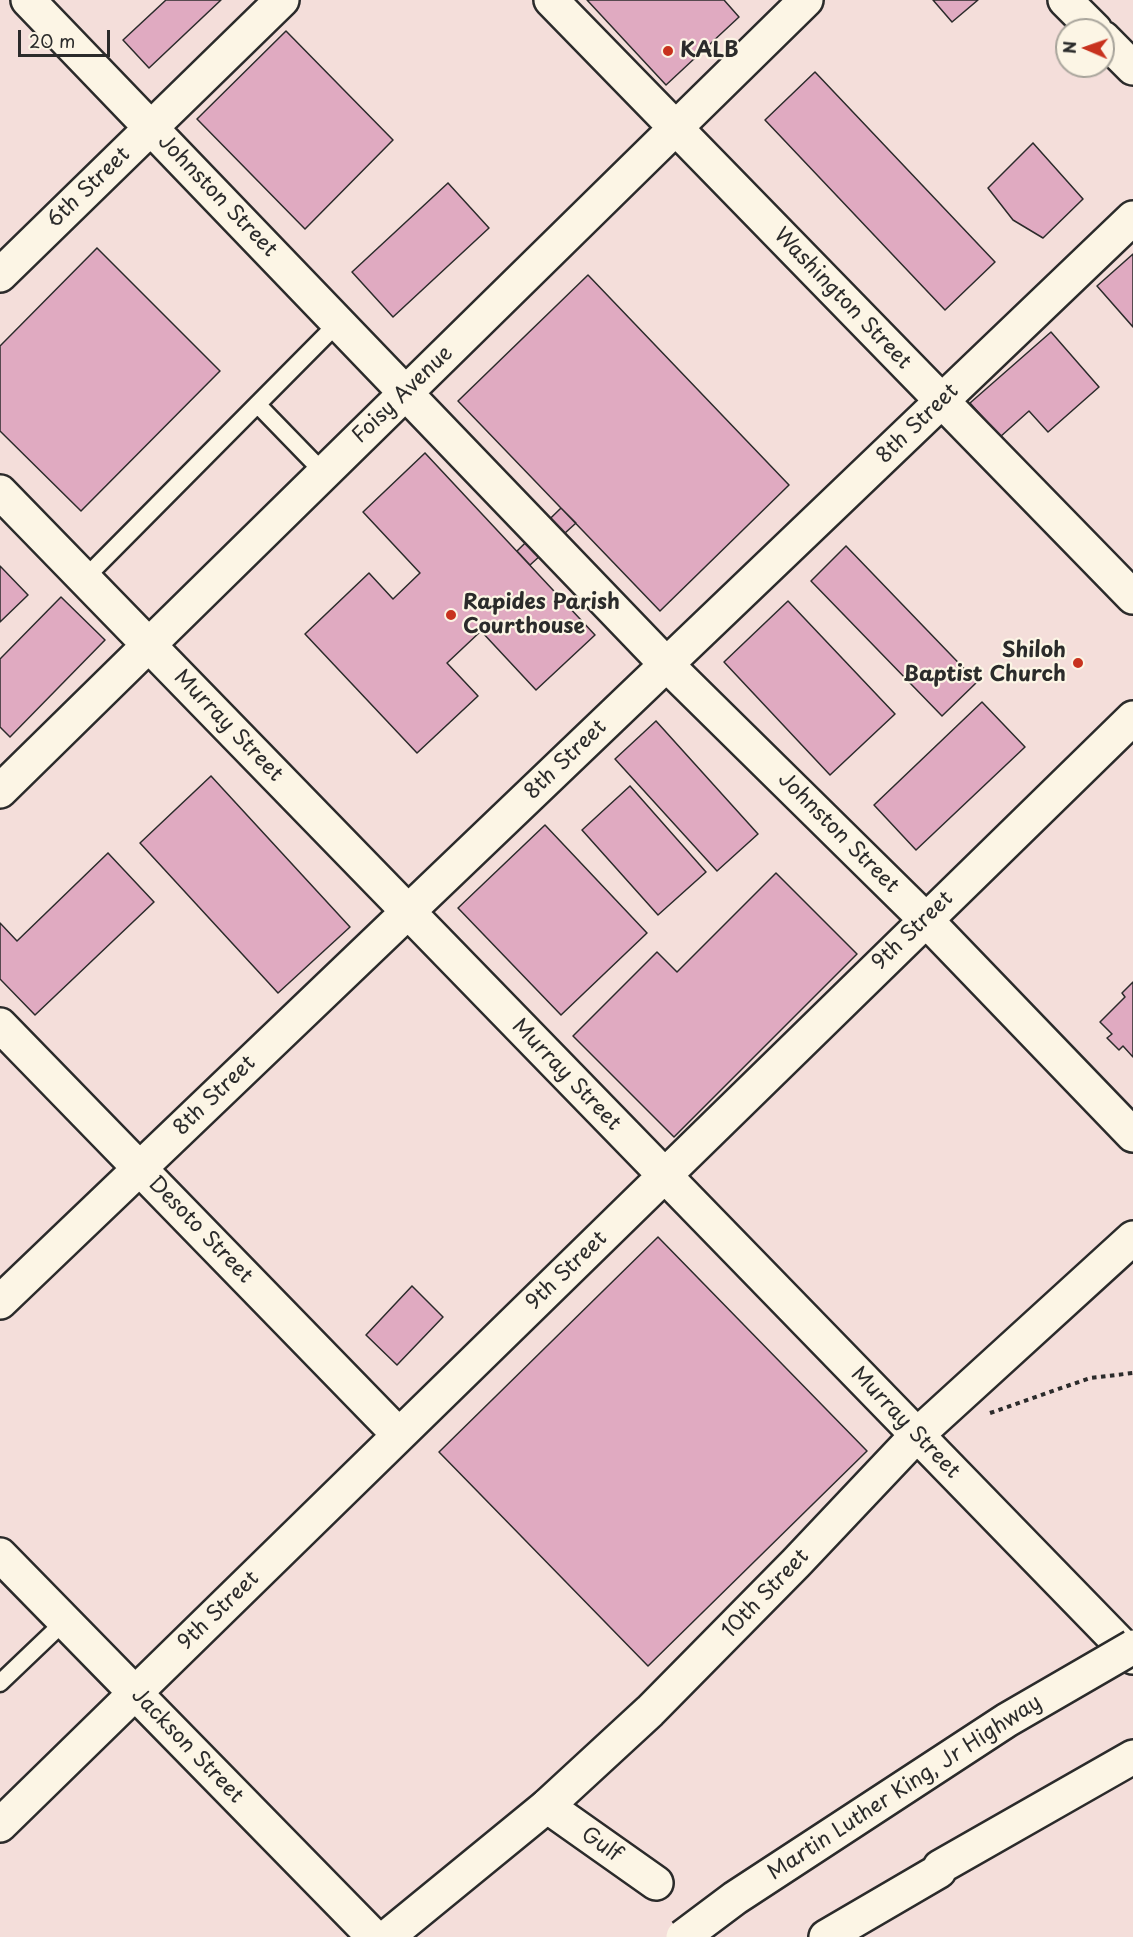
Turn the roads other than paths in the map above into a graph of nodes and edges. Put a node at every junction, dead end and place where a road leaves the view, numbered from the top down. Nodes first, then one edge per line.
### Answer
1 (28, 0) edge
2 (282, 0) edge
3 (552, 0) edge
4 (806, 0) edge
5 (1065, 0) edge
6 (1083, 18) edge
7 (1115, 50) edge
8 (1133, 68) edge
9 (151, 128) junction
10 (676, 128) junction
11 (1133, 218) edge
12 (0, 275) edge
13 (339, 322) junction
14 (406, 392) junction
15 (942, 400) junction
16 (258, 405) junction
17 (324, 473) junction
18 (0, 492) edge
19 (84, 579) junction
20 (1133, 597) edge
21 (149, 645) junction
22 (666, 664) junction
23 (1133, 717) edge
24 (0, 791) edge
25 (408, 912) junction
26 (925, 919) junction
27 (0, 1025) edge
28 (1133, 1135) edge
29 (140, 1168) junction
30 (664, 1176) junction
31 (1133, 1238) edge
32 (0, 1302) edge
33 (399, 1435) junction
34 (917, 1435) junction
35 (0, 1555) edge
36 (65, 1622) junction
37 (1133, 1647) edge
38 (1133, 1657) edge
39 (0, 1683) edge
40 (135, 1693) junction
41 (1133, 1757) edge
42 (1133, 1779) edge
43 (546, 1806) junction
44 (0, 1825) edge
45 (940, 1867) junction
46 (656, 1883) dead end
47 (374, 1937) edge
48 (387, 1937) edge
49 (683, 1937) edge
50 (826, 1937) edge

1 - 9 main road, Johnston Street
2 - 9 main road, 6th Street
3 - 10 main road, Washington Street
4 - 10 main road, Foisy Avenue
5 - 6 main road
7 - 8 main road
9 - 12 main road, 6th Street
9 - 13 main road, Johnston Street
10 - 14 main road, Foisy Avenue
10 - 15 main road, Washington Street
11 - 15 main road, 8th Street
13 - 14 main road, Johnston Street
13 - 16 lane
14 - 17 main road, Foisy Avenue
14 - 22 main road, Johnston Street
15 - 20 main road, Washington Street
15 - 22 main road, 8th Street
16 - 17 lane
16 - 19 lane
17 - 21 main road, Foisy Avenue
18 - 19 main road, Murray Street
19 - 21 main road, Murray Street
21 - 24 main road, Foisy Avenue
21 - 25 main road, Murray Street
22 - 25 main road, 8th Street
22 - 26 main road, Johnston Street
23 - 26 main road, 9th Street
25 - 29 main road, 8th Street
25 - 30 main road, Murray Street
26 - 28 main road, Johnston Street
26 - 30 main road, 9th Street
27 - 29 main road, Desoto Street
29 - 32 main road, 8th Street
29 - 33 main road, Desoto Street
30 - 33 main road, 9th Street
30 - 34 main road, Murray Street
31 - 34 main road, 10th Street
33 - 40 main road, 9th Street
34 - 38 main road, Murray Street
34 - 43 main road, 10th Street
35 - 36 main road, Jackson Street
36 - 39 lane
36 - 40 main road, Jackson Street
37 - 49 main road, Martin Luther King, Jr Highway, bridge
40 - 44 main road, 9th Street
40 - 47 main road, Jackson Street
41 - 45 main road
42 - 45 main road
43 - 46 main road, Gulf
43 - 48 main road, 10th Street
45 - 50 main road

